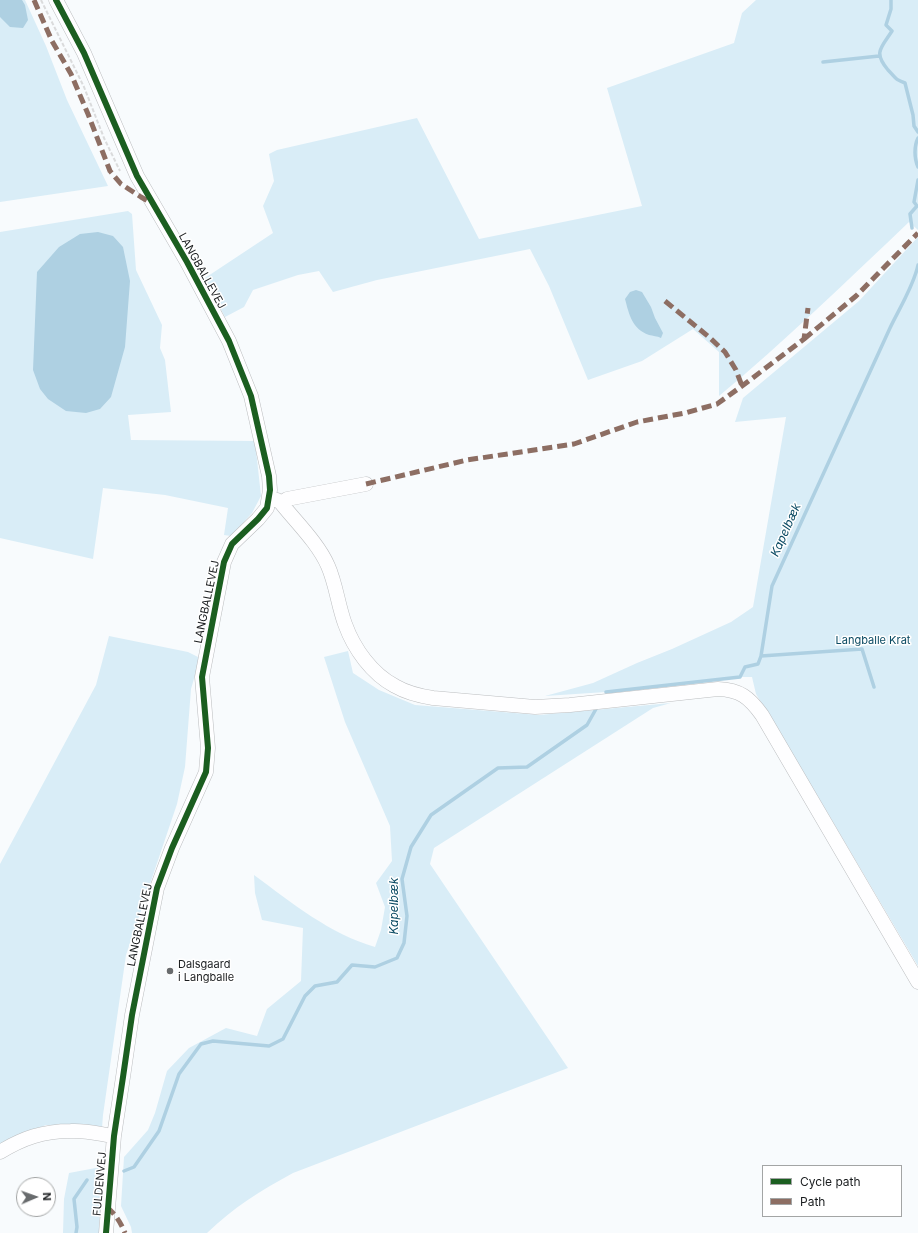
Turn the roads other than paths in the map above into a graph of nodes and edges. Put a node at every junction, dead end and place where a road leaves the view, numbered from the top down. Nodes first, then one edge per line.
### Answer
1 (56, 0) edge
2 (366, 484) dead end
3 (275, 501) junction
4 (918, 982) edge
5 (114, 1136) junction
6 (0, 1152) edge
7 (106, 1233) edge

1 - 3 street, LANGBALLEVEJ
2 - 3 street
3 - 4 street
3 - 5 street, LANGBALLEVEJ
5 - 6 street
5 - 7 street, FULDENVEJ

